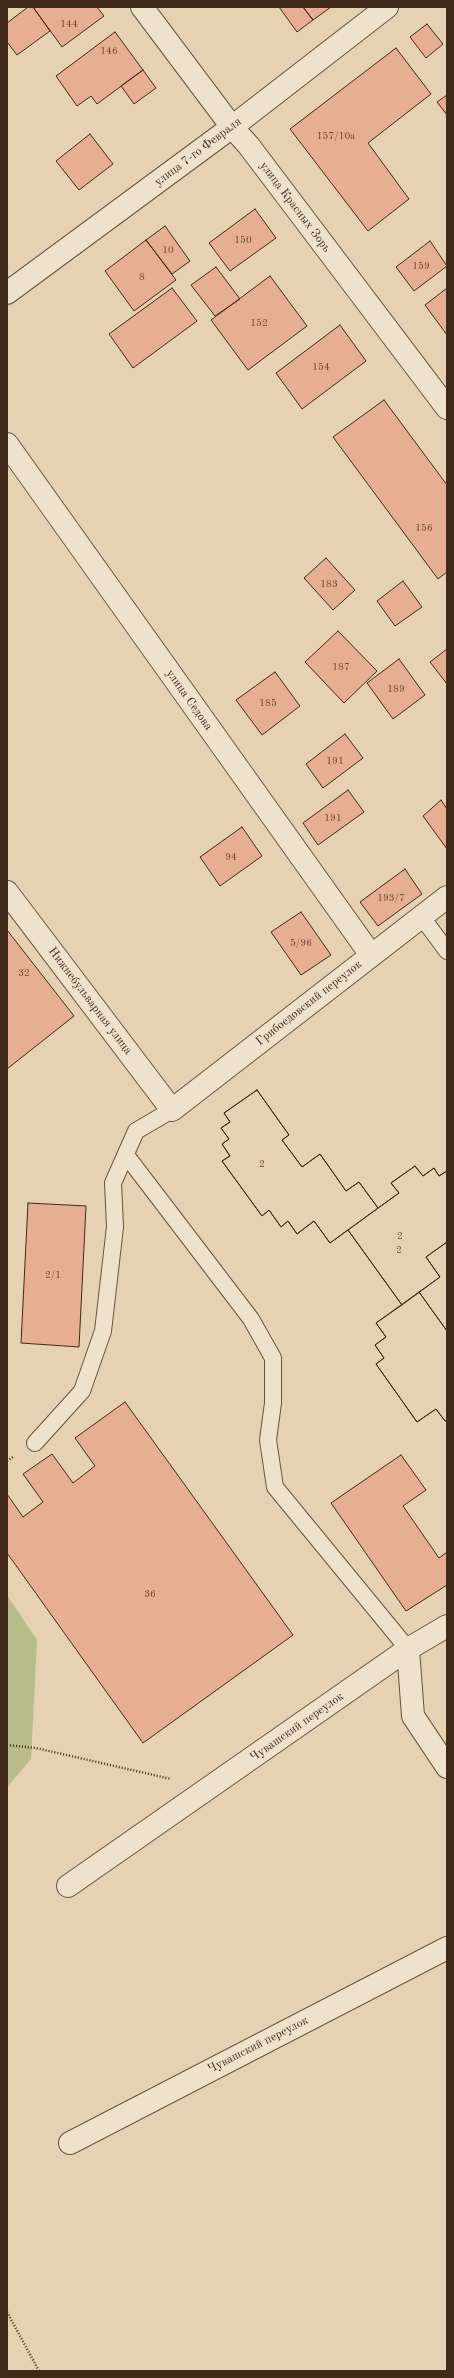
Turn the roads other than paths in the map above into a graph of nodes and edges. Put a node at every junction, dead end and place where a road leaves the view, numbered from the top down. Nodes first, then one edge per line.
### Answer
1 (142, 7) edge
2 (387, 7) edge
3 (232, 127) junction
4 (7, 293) edge
5 (447, 408) edge
6 (7, 444) edge
7 (7, 892) edge
8 (447, 897) edge
9 (421, 916) junction
10 (447, 951) edge
11 (370, 955) junction
12 (172, 1110) junction
13 (126, 1155) junction
14 (35, 1443) dead end
15 (447, 1626) edge
16 (408, 1649) junction
17 (447, 1767) edge
18 (68, 1886) dead end
19 (447, 1948) edge
20 (70, 2142) dead end

1 - 3 street, улица Красных Зорь
2 - 3 street, улица 7-го Февраля
3 - 4 street, улица 7-го Февраля
3 - 5 street, улица Красных Зорь
6 - 11 street, улица Седова
7 - 12 street, Нижнебульварная улица
8 - 9 street, Грибоедовский переулок
9 - 10 lane
9 - 11 street, Грибоедовский переулок
11 - 12 street, Грибоедовский переулок
12 - 13 lane
13 - 14 lane
13 - 16 lane
15 - 16 street, Чувашский переулок
16 - 17 street
16 - 18 street, Чувашский переулок
19 - 20 street, Чувашский переулок

